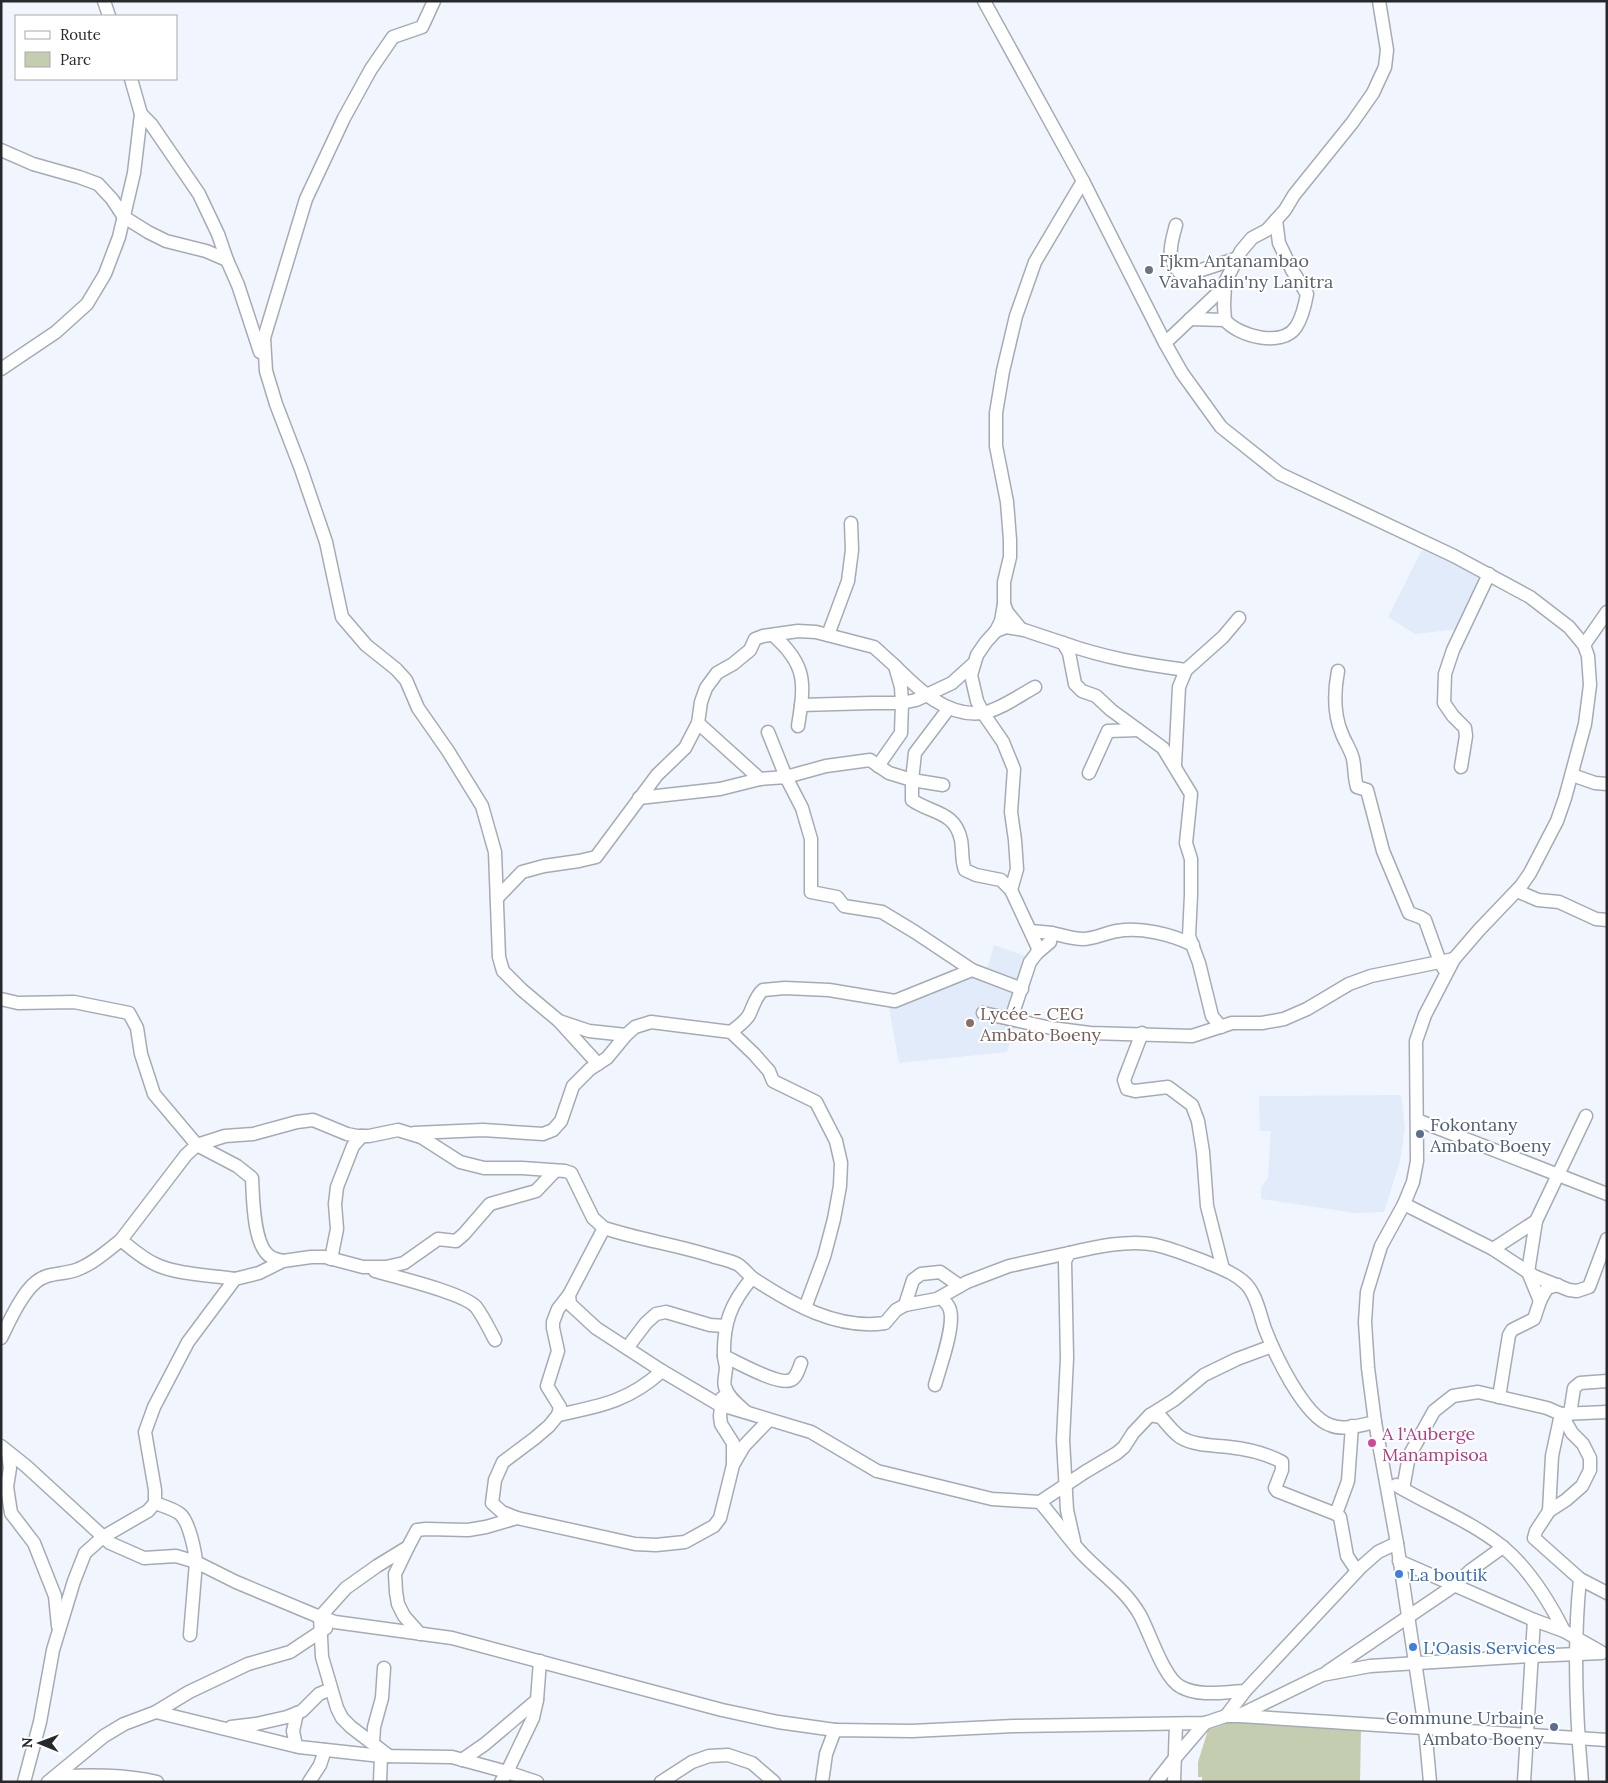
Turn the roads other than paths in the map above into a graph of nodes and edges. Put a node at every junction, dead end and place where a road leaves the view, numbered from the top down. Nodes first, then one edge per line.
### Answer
1 (104, 1) edge
2 (434, 1) edge
3 (984, 1) edge
4 (1379, 1) edge
5 (109, 15) edge
6 (131, 80) edge
7 (141, 114) junction
8 (1, 150) edge
9 (1083, 181) junction
10 (124, 217) junction
11 (1276, 220) junction
12 (1176, 225) dead end
13 (1238, 258) junction
14 (227, 260) junction
15 (1225, 282) junction
16 (1190, 319) junction
17 (1226, 320) junction
18 (1165, 343) junction
19 (1, 370) edge
20 (266, 371) junction
21 (851, 523) dead end
22 (1489, 574) junction
23 (1004, 604) junction
24 (1607, 612) edge
25 (1239, 618) dead end
26 (1021, 629) junction
27 (996, 631) junction
28 (774, 634) junction
29 (828, 636) junction
30 (1063, 643) junction
31 (1584, 645) junction
32 (975, 661) junction
33 (895, 666) junction
34 (1186, 670) junction
35 (1338, 671) dead end
36 (1034, 687) dead end
37 (926, 695) junction
38 (902, 703) junction
39 (802, 705) junction
40 (949, 708) junction
41 (983, 713) junction
42 (698, 723) junction
43 (798, 726) dead end
44 (1138, 730) junction
45 (768, 732) dead end
46 (1174, 765) junction
47 (878, 766) junction
48 (1461, 767) dead end
49 (1089, 773) dead end
50 (1572, 775) junction
51 (786, 777) junction
52 (760, 779) junction
53 (912, 780) junction
54 (1607, 784) edge
55 (943, 785) dead end
56 (639, 798) junction
57 (1011, 890) junction
58 (1517, 891) junction
59 (497, 898) junction
60 (1607, 920) edge
61 (1031, 931) junction
62 (1052, 933) junction
63 (1193, 945) junction
64 (1037, 953) junction
65 (1444, 968) junction
66 (972, 970) junction
67 (1022, 989) junction
68 (1, 999) edge
69 (983, 1013) dead end
70 (1011, 1019) junction
71 (559, 1021) junction
72 (1221, 1027) junction
73 (731, 1032) junction
74 (626, 1034) junction
75 (1142, 1034) junction
76 (598, 1064) junction
77 (1586, 1116) dead end
78 (1417, 1120) junction
79 (410, 1133) junction
80 (362, 1136) junction
81 (197, 1145) junction
82 (555, 1171) junction
83 (1558, 1175) junction
84 (1607, 1194) edge
85 (1404, 1204) junction
86 (1536, 1221) junction
87 (604, 1228) junction
88 (1607, 1239) edge
89 (121, 1240) junction
90 (1493, 1248) junction
91 (1069, 1253) junction
92 (331, 1259) junction
93 (283, 1261) junction
94 (363, 1267) junction
95 (1223, 1269) junction
96 (1528, 1272) junction
97 (752, 1278) junction
98 (235, 1279) junction
99 (960, 1286) junction
100 (1558, 1286) junction
101 (569, 1295) junction
102 (941, 1297) junction
103 (1540, 1301) junction
104 (905, 1305) junction
105 (805, 1308) junction
106 (726, 1326) junction
107 (1, 1338) edge
108 (495, 1340) dead end
109 (1272, 1346) junction
110 (627, 1348) junction
111 (724, 1356) junction
112 (801, 1363) dead end
113 (662, 1370) junction
114 (1607, 1381) edge
115 (935, 1385) dead end
116 (724, 1386) junction
117 (1499, 1398) junction
118 (721, 1405) junction
119 (1607, 1412) edge
120 (746, 1413) junction
121 (1565, 1414) junction
122 (558, 1415) junction
123 (1150, 1415) junction
124 (769, 1420) junction
125 (1376, 1422) junction
126 (1352, 1426) junction
127 (5, 1449) edge
128 (733, 1465) junction
129 (1385, 1479) junction
130 (1065, 1486) junction
131 (1403, 1489) junction
132 (155, 1502) junction
133 (1040, 1502) junction
134 (492, 1503) junction
135 (1549, 1511) junction
136 (1336, 1514) junction
137 (517, 1518) junction
138 (85, 1520) junction
139 (486, 1527) junction
140 (103, 1537) junction
141 (1074, 1543) junction
142 (1397, 1543) junction
143 (408, 1546) junction
144 (1503, 1547) junction
145 (85, 1553) junction
146 (1399, 1561) junction
147 (196, 1562) junction
148 (1357, 1571) junction
149 (1580, 1578) junction
150 (1456, 1585) junction
151 (1607, 1594) edge
152 (320, 1617) junction
153 (1409, 1617) junction
154 (1534, 1620) junction
155 (335, 1622) junction
156 (58, 1631) junction
157 (1564, 1631) junction
158 (320, 1632) junction
159 (420, 1634) junction
160 (190, 1635) dead end
161 (1577, 1639) junction
162 (1577, 1653) junction
163 (1604, 1654) edge
164 (1531, 1656) junction
165 (540, 1661) junction
166 (1416, 1664) junction
167 (384, 1668) dead end
168 (1322, 1675) junction
169 (331, 1689) junction
170 (1244, 1691) junction
171 (537, 1700) junction
172 (156, 1712) junction
173 (297, 1713) junction
174 (1226, 1716) junction
175 (1240, 1716) junction
176 (1206, 1723) junction
177 (1176, 1724) junction
178 (224, 1728) junction
179 (1425, 1728) junction
180 (835, 1730) junction
181 (1527, 1735) junction
182 (1578, 1738) junction
183 (1607, 1740) edge
184 (373, 1743) junction
185 (296, 1746) junction
186 (325, 1750) junction
187 (385, 1756) junction
188 (1175, 1758) junction
189 (462, 1760) junction
190 (504, 1777) edge
191 (52, 1779) edge
192 (676, 1779) edge
193 (24, 1782) edge
194 (158, 1782) edge
195 (310, 1782) edge
196 (380, 1782) edge
197 (537, 1782) edge
198 (662, 1782) edge
199 (774, 1782) edge
200 (822, 1782) edge
201 (1156, 1782) edge
202 (1174, 1782) edge
203 (1430, 1782) edge
204 (1524, 1782) edge
205 (1582, 1782) edge

1 - 5 street
2 - 20 street
3 - 9 street
4 - 11 street
6 - 7 street
7 - 10 street
7 - 14 street
8 - 10 street
9 - 18 street
9 - 23 street
10 - 14 street
10 - 19 street
11 - 13 street
11 - 17 street
12 - 13 street
13 - 15 street
14 - 20 street
15 - 16 street
15 - 17 street
16 - 17 street
16 - 18 street
18 - 22 street
20 - 59 street
21 - 29 street
22 - 31 street
22 - 48 street
23 - 26 street
23 - 27 street
24 - 31 street
25 - 34 street
26 - 27 street
26 - 30 street
27 - 32 street
28 - 29 street
28 - 39 street
28 - 42 street
29 - 33 street
30 - 34 street
30 - 44 street
31 - 50 street
32 - 37 street
32 - 41 street
33 - 37 street
33 - 38 street
34 - 46 street
35 - 65 street
36 - 41 street
37 - 38 street
37 - 40 street
38 - 39 street
38 - 47 street
39 - 43 street
40 - 41 street
40 - 53 street
41 - 57 street
42 - 52 street
42 - 56 street
44 - 46 street
44 - 49 street
45 - 51 street
46 - 63 street
47 - 51 street
47 - 53 street
50 - 54 street
50 - 58 street
51 - 52 street
51 - 66 street
52 - 56 street
53 - 55 street
53 - 57 street
56 - 59 street
57 - 61 street
58 - 60 street
58 - 65 street
59 - 71 street
61 - 62 street
61 - 64 street
62 - 63 street
62 - 64 street
63 - 72 street
64 - 67 street
65 - 72 street
65 - 78 street
66 - 67 street
66 - 73 street
67 - 70 street
68 - 81 street
69 - 70 street
70 - 75 street
71 - 74 street
71 - 76 street
72 - 75 street
73 - 74 street
73 - 105 street
74 - 76 street
75 - 95 street
76 - 79 street
77 - 83 street
78 - 83 street
78 - 85 street
79 - 80 street
79 - 82 street
80 - 81 street
80 - 92 street
81 - 89 street
81 - 93 street
82 - 87 street
82 - 94 street
83 - 84 street
83 - 86 street
85 - 90 street
85 - 125 street
86 - 90 street
86 - 96 street
87 - 97 street
87 - 101 street
88 - 100 street
89 - 98 street
89 - 107 street
90 - 96 street
91 - 95 street
91 - 99 street
91 - 130 street
92 - 93 street
92 - 94 street
93 - 98 street
94 - 108 street
95 - 109 street
96 - 100 street
96 - 103 street
97 - 105 street
97 - 106 street
98 - 132 street
99 - 102 street
99 - 104 street
100 - 103 street
101 - 110 street
101 - 122 street
102 - 104 street
102 - 115 street
103 - 117 street
104 - 105 street
106 - 110 street
106 - 111 street
109 - 123 street
109 - 126 street
110 - 113 street
111 - 112 street
111 - 116 street
113 - 118 street
113 - 122 street
114 - 121 street
116 - 118 street
116 - 120 street
117 - 121 street
117 - 131 street
118 - 120 street
118 - 128 street
119 - 121 street
120 - 124 street
121 - 135 street
121 - 135 street
122 - 134 street
123 - 130 street
123 - 136 street
124 - 128 street
124 - 133 street
125 - 126 street
125 - 129 street
126 - 136 street
127 - 138 street
127 - 156 street
128 - 137 street
129 - 131 street
129 - 142 street
130 - 133 street
130 - 141 street
131 - 144 street
132 - 140 street
132 - 147 street
133 - 141 street
134 - 137 street
134 - 139 street
135 - 149 street
136 - 148 street
137 - 139 street
138 - 140 street
138 - 145 street
139 - 143 street
140 - 145 street
140 - 147 street
141 - 170 street
142 - 146 street
142 - 148 street
143 - 152 street
143 - 159 street
144 - 150 street
144 - 157 street
145 - 156 street
146 - 150 street
146 - 153 street
147 - 152 street
147 - 160 street
148 - 170 street
149 - 151 street
149 - 161 street
150 - 153 street
150 - 154 street
152 - 155 street
152 - 158 street
153 - 166 street
153 - 168 street
154 - 157 street
154 - 164 street
155 - 158 street
155 - 159 street
156 - 193 street
157 - 161 street
158 - 169 street
158 - 172 street
159 - 165 street
161 - 162 street
161 - 163 street
162 - 163 street
162 - 164 street
162 - 182 street
164 - 166 street
164 - 181 street
165 - 171 street
165 - 180 street
166 - 168 street
166 - 179 street
167 - 184 street
168 - 175 street
169 - 173 street
169 - 184 street
170 - 174 street
171 - 189 street
171 - 190 street
172 - 178 street
172 - 191 street
173 - 178 street
173 - 185 street
174 - 175 street
174 - 176 street
175 - 179 street
176 - 177 street
176 - 188 street
177 - 180 street
177 - 188 street
178 - 185 street
179 - 181 street
179 - 203 street
180 - 200 street
181 - 182 street
181 - 204 street
182 - 183 street
182 - 205 street
184 - 187 street
185 - 186 street
186 - 187 street
186 - 195 street
187 - 189 street
187 - 196 street
188 - 201 street
188 - 202 street
189 - 190 street
190 - 197 street
191 - 194 street
192 - 198 street
192 - 199 street

